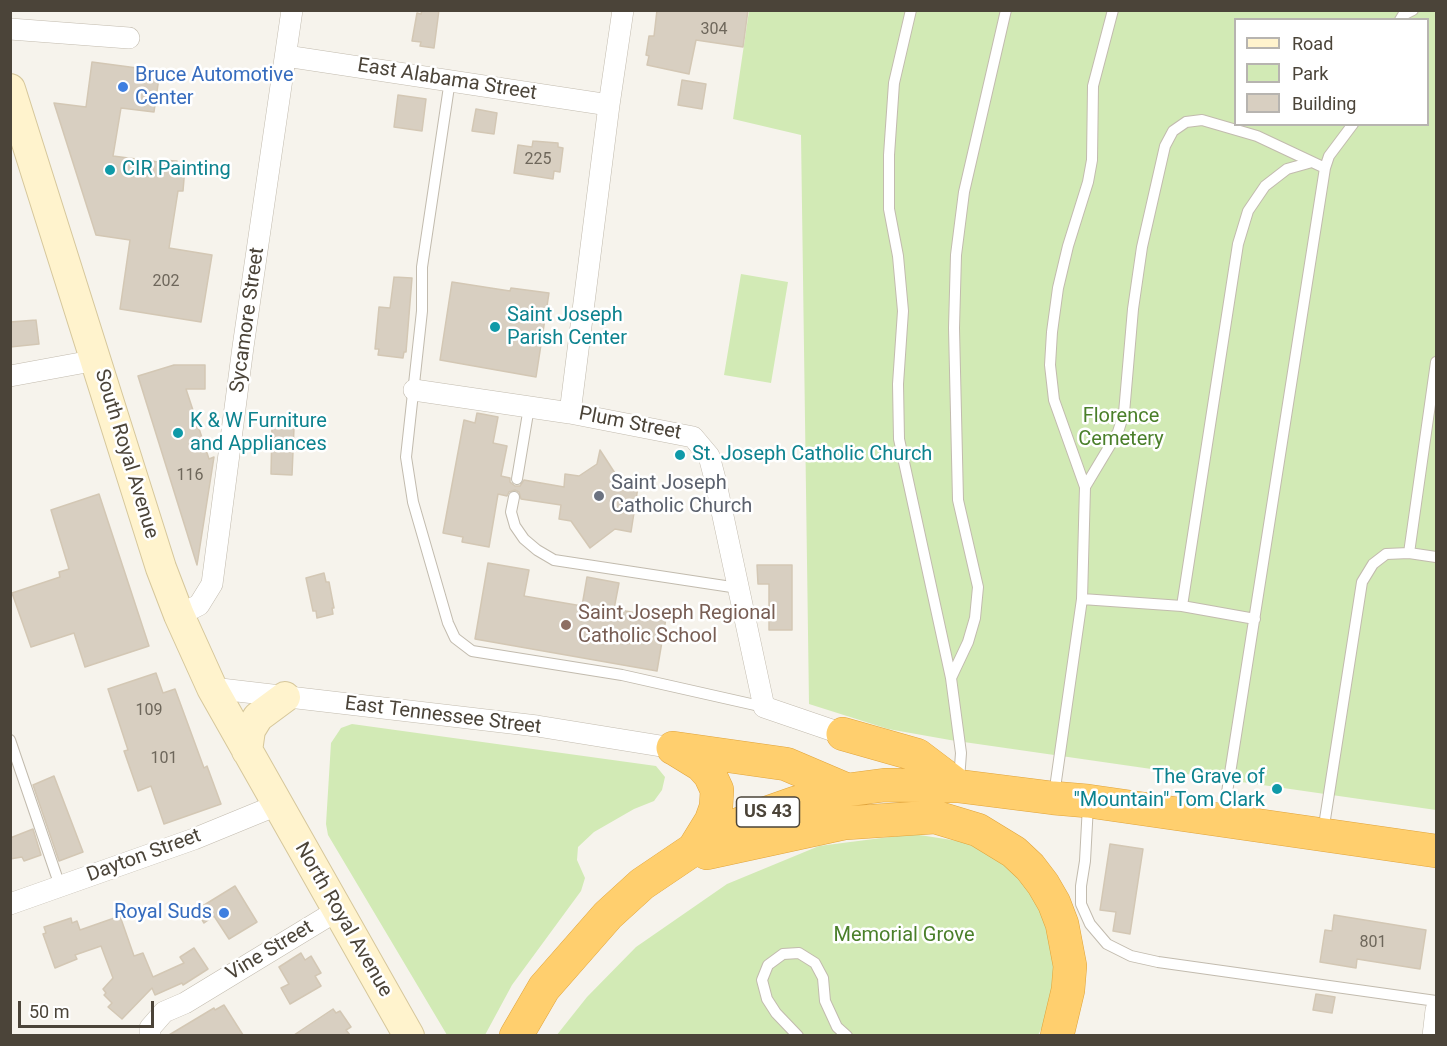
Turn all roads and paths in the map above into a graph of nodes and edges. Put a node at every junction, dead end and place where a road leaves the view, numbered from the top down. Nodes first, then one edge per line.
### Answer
1 (292, 10) edge
2 (623, 10) edge
3 (911, 10) edge
4 (1006, 10) edge
5 (1113, 10) edge
6 (10, 28) edge
7 (129, 38) dead end
8 (286, 56) junction
9 (450, 80) junction
10 (10, 89) edge
11 (609, 105) junction
12 (1352, 126) edge
13 (1312, 162) junction
14 (1325, 168) junction
15 (97, 360) junction
16 (1437, 362) edge
17 (10, 376) edge
18 (414, 390) junction
19 (529, 407) junction
20 (570, 413) junction
21 (517, 479) dead end
22 (1085, 488) junction
23 (514, 497) dead end
24 (1409, 553) junction
25 (1437, 557) edge
26 (738, 588) junction
27 (1082, 599) junction
28 (1182, 606) junction
29 (179, 615) junction
30 (1255, 618) junction
31 (951, 678) junction
32 (212, 688) junction
33 (285, 697) junction
34 (764, 707) junction
35 (843, 734) junction
36 (10, 741) edge
37 (673, 748) junction
38 (247, 751) junction
39 (958, 786) junction
40 (847, 790) junction
41 (1053, 798) junction
42 (1088, 801) junction
43 (277, 805) junction
44 (1222, 821) junction
45 (1322, 835) junction
46 (1437, 851) edge
47 (686, 853) junction
48 (60, 886) junction
49 (10, 904) edge
50 (338, 910) junction
51 (1437, 1001) edge
52 (1437, 1010) edge
53 (150, 1035) edge
54 (409, 1035) edge
55 (516, 1035) edge
56 (798, 1035) edge
57 (847, 1035) edge
58 (1057, 1035) edge
59 (1433, 1035) edge

1 - 8 street, Sycamore Street
2 - 11 street, Plum Street
3 - 31 lane
4 - 31 lane
5 - 22 lane
6 - 7 street
8 - 9 street, East Alabama Street
8 - 29 street, Sycamore Street
9 - 11 street, East Alabama Street
9 - 18 lane
10 - 15 street, South Royal Avenue
11 - 20 street, Plum Street
12 - 14 lane
13 - 14 lane
13 - 22 lane
13 - 28 lane
14 - 30 lane
15 - 17 street
15 - 29 street, South Royal Avenue
16 - 24 lane
18 - 19 street
18 - 34 lane
19 - 20 street
19 - 21 lane
20 - 26 street, Plum Street
22 - 27 lane
23 - 26 lane
24 - 25 lane
24 - 45 lane
26 - 34 street, Plum Street
27 - 28 lane
27 - 41 lane
28 - 30 lane
29 - 32 street, South Royal Avenue
30 - 44 lane
31 - 39 lane
32 - 33 street, East Tennessee Street
32 - 38 street, South Royal Avenue
33 - 37 street, East Tennessee Street
33 - 38 street
34 - 35 street
35 - 39 highway
35 - 40 highway
36 - 48 lane
37 - 40 highway
37 - 47 highway
38 - 43 street, South Royal Avenue
39 - 40 highway, US 43
39 - 41 highway, US 43
40 - 47 highway, US 43
41 - 42 highway, US 43
42 - 44 highway, US 43
42 - 51 lane
43 - 48 street, Dayton Street
43 - 50 street, North Royal Avenue
44 - 45 highway, US 43
45 - 46 highway, US 43
47 - 55 highway, US 43
47 - 58 highway
48 - 49 street, Dayton Street
50 - 53 street, Vine Street
50 - 54 street, North Royal Avenue
52 - 59 street
56 - 57 lane

